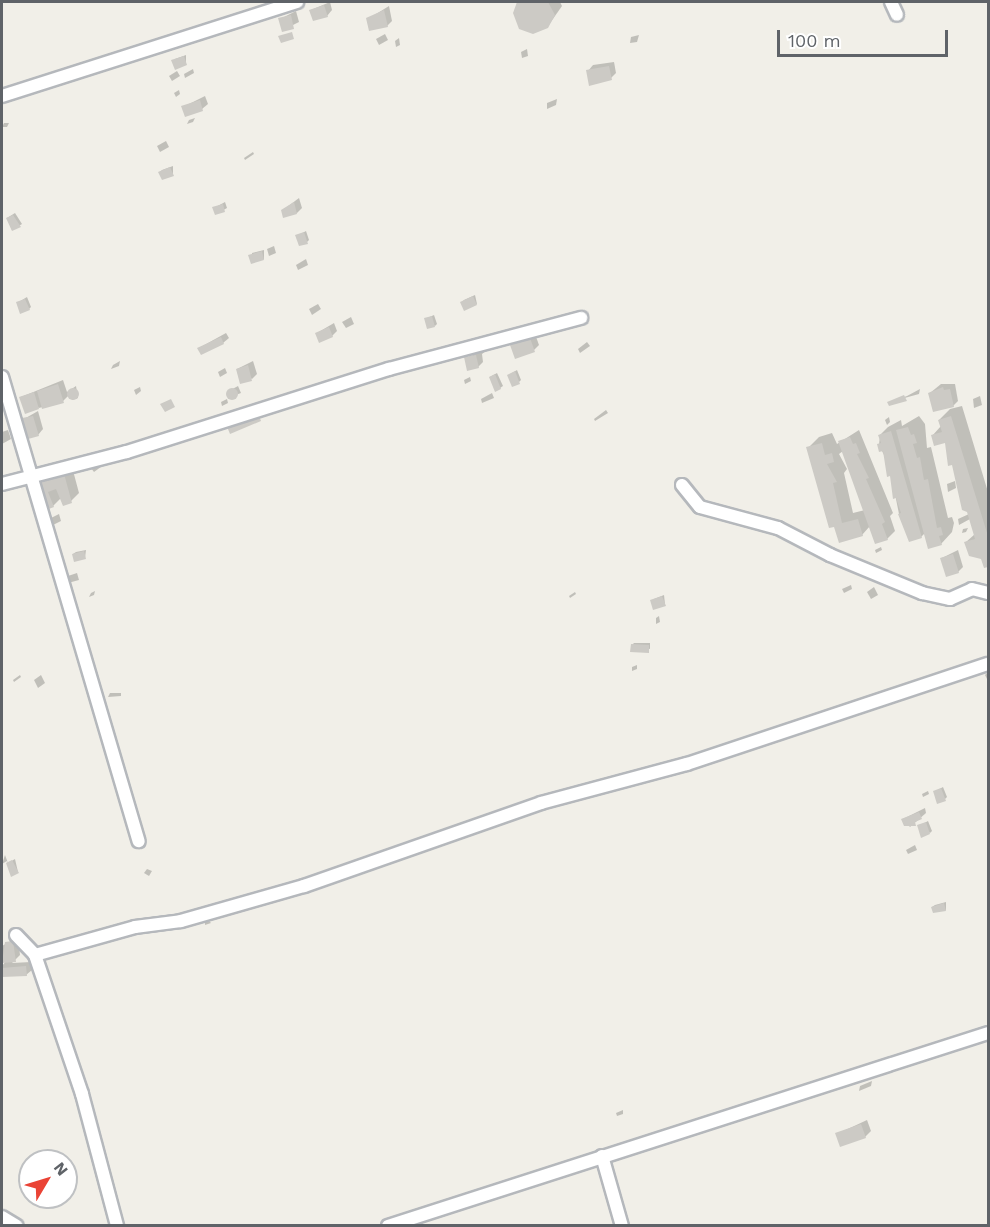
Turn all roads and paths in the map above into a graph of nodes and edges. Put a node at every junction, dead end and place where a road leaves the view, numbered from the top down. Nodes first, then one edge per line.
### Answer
1 (297, 2) edge
2 (891, 2) edge
3 (897, 15) dead end
4 (2, 96) edge
5 (581, 318) dead end
6 (2, 377) edge
7 (30, 475) junction
8 (2, 484) edge
9 (682, 485) dead end
10 (988, 593) edge
11 (988, 664) edge
12 (139, 842) dead end
13 (16, 935) dead end
14 (35, 955) junction
15 (988, 1033) edge
16 (602, 1156) junction
17 (2, 1217) edge
18 (17, 1226) edge
19 (117, 1226) edge
20 (388, 1226) edge
21 (622, 1226) edge

1 - 4 street
2 - 3 street
5 - 7 street
6 - 7 street
7 - 8 street
7 - 12 street
9 - 10 street
11 - 14 street
13 - 14 street
14 - 19 street
15 - 16 street
16 - 20 street
16 - 21 street
17 - 18 street

